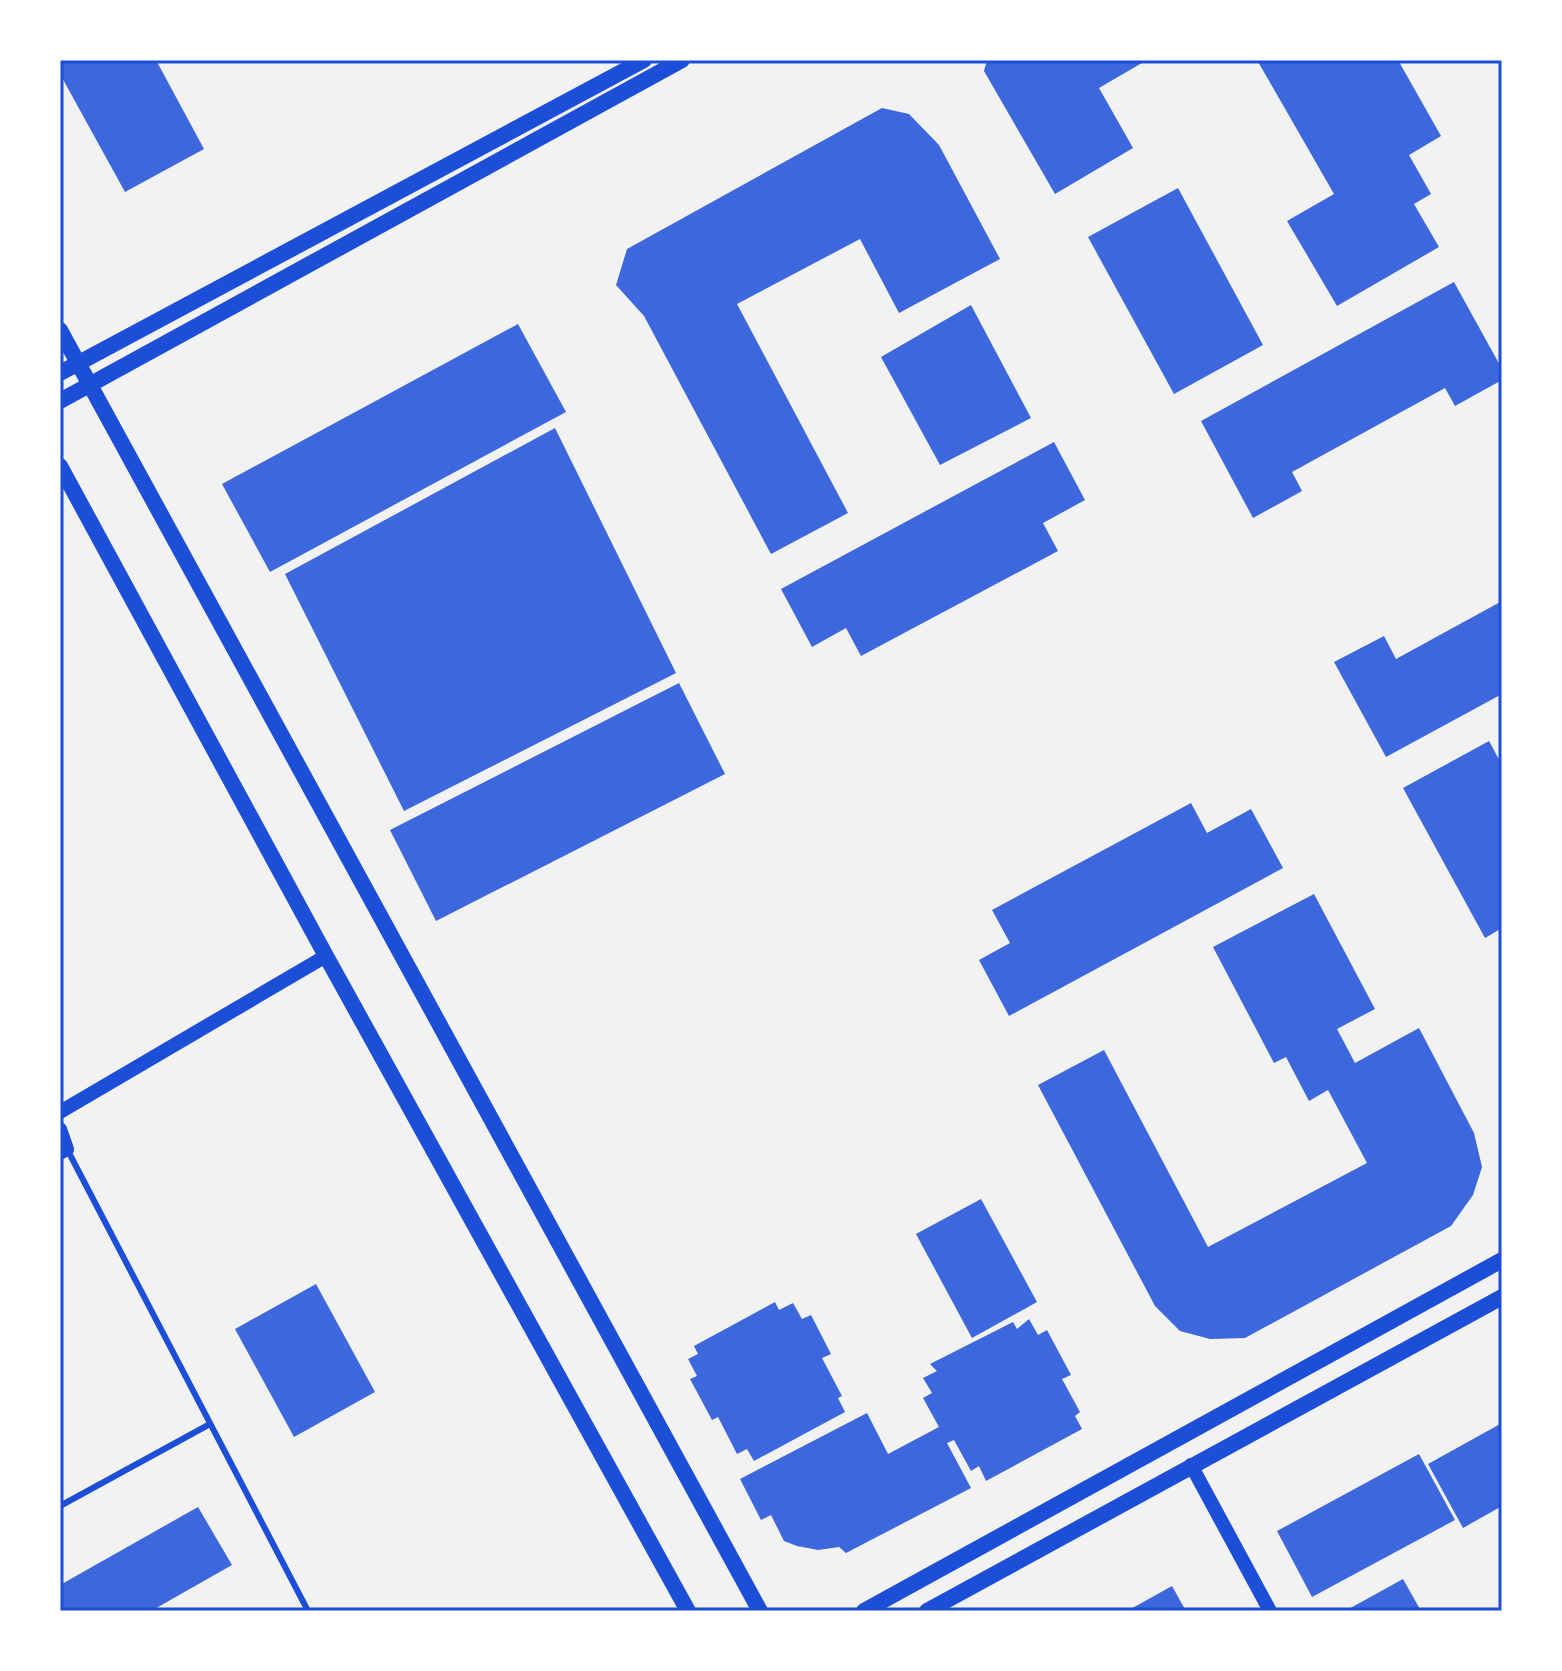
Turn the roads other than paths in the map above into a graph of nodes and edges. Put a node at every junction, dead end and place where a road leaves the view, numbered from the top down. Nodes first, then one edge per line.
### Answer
1 (644, 60) edge
2 (682, 60) edge
3 (60, 330) edge
4 (78, 364) junction
5 (60, 373) edge
6 (89, 385) junction
7 (60, 401) edge
8 (60, 466) edge
9 (326, 956) junction
10 (60, 1112) edge
11 (60, 1129) edge
12 (64, 1151) edge
13 (1502, 1260) edge
14 (1502, 1297) edge
15 (210, 1424) junction
16 (1191, 1465) junction
17 (60, 1506) edge
18 (308, 1611) edge
19 (688, 1611) edge
20 (760, 1611) edge
21 (864, 1611) edge
22 (927, 1611) edge
23 (1270, 1611) edge

1 - 4 main road
2 - 6 main road
3 - 4 main road
4 - 5 main road
4 - 6 main road
6 - 7 main road
6 - 20 main road
8 - 9 main road
9 - 10 street
9 - 19 main road
11 - 12 street
12 - 15 lane
13 - 21 main road
14 - 16 main road
15 - 17 lane
15 - 18 lane
16 - 22 main road
16 - 23 street

